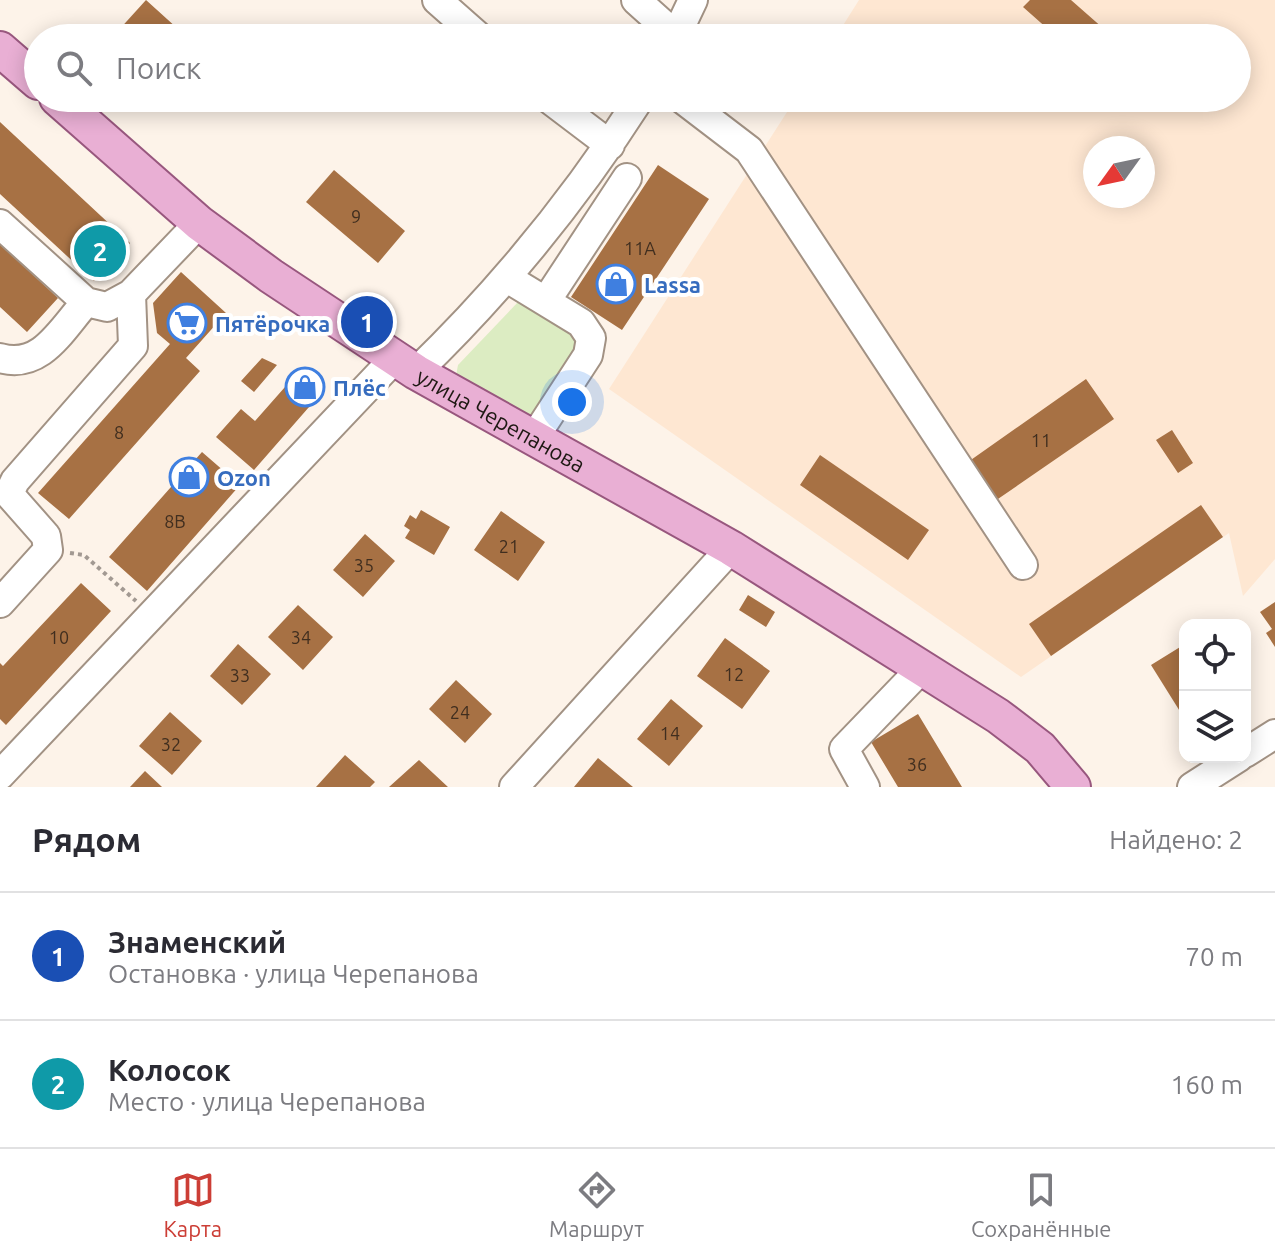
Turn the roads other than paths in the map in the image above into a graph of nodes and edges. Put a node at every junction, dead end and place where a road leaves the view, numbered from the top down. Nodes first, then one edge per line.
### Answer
1 (437, 0) edge
2 (636, 0) edge
3 (693, 0) edge
4 (464, 24) edge
5 (661, 24) edge
6 (681, 24) edge
7 (0, 49) edge
8 (24, 70) edge
9 (73, 112) edge
10 (566, 112) edge
11 (631, 112) edge
12 (699, 112) edge
13 (610, 145) junction
14 (627, 178) dead end
15 (199, 223) junction
16 (0, 224) edge
17 (507, 278) junction
18 (131, 294) junction
19 (546, 301) junction
20 (86, 302) junction
21 (0, 358) edge
22 (405, 365) junction
23 (534, 438) junction
24 (731, 548) junction
25 (1023, 565) dead end
26 (0, 603) edge
27 (922, 668) junction
28 (1275, 734) edge
29 (1251, 749) edge
30 (1230, 763) edge
31 (0, 775) edge
32 (514, 787) edge
33 (865, 787) edge
34 (1073, 787) edge
35 (1192, 787) edge

1 - 4 street
2 - 5 street
3 - 6 street
7 - 8 main road
9 - 15 main road, улица Черепанова
10 - 13 street
11 - 13 street
12 - 25 street
13 - 17 street
14 - 19 street
15 - 18 street
15 - 22 main road, улица Черепанова
16 - 20 street
17 - 19 street
17 - 22 street
18 - 20 street
18 - 26 street
19 - 23 street
20 - 21 street
22 - 23 main road, улица Черепанова
22 - 31 street
23 - 24 main road, улица Черепанова
24 - 27 main road, улица Черепанова
24 - 32 street
27 - 33 street
27 - 34 main road, улица Черепанова
28 - 29 street
30 - 35 street

